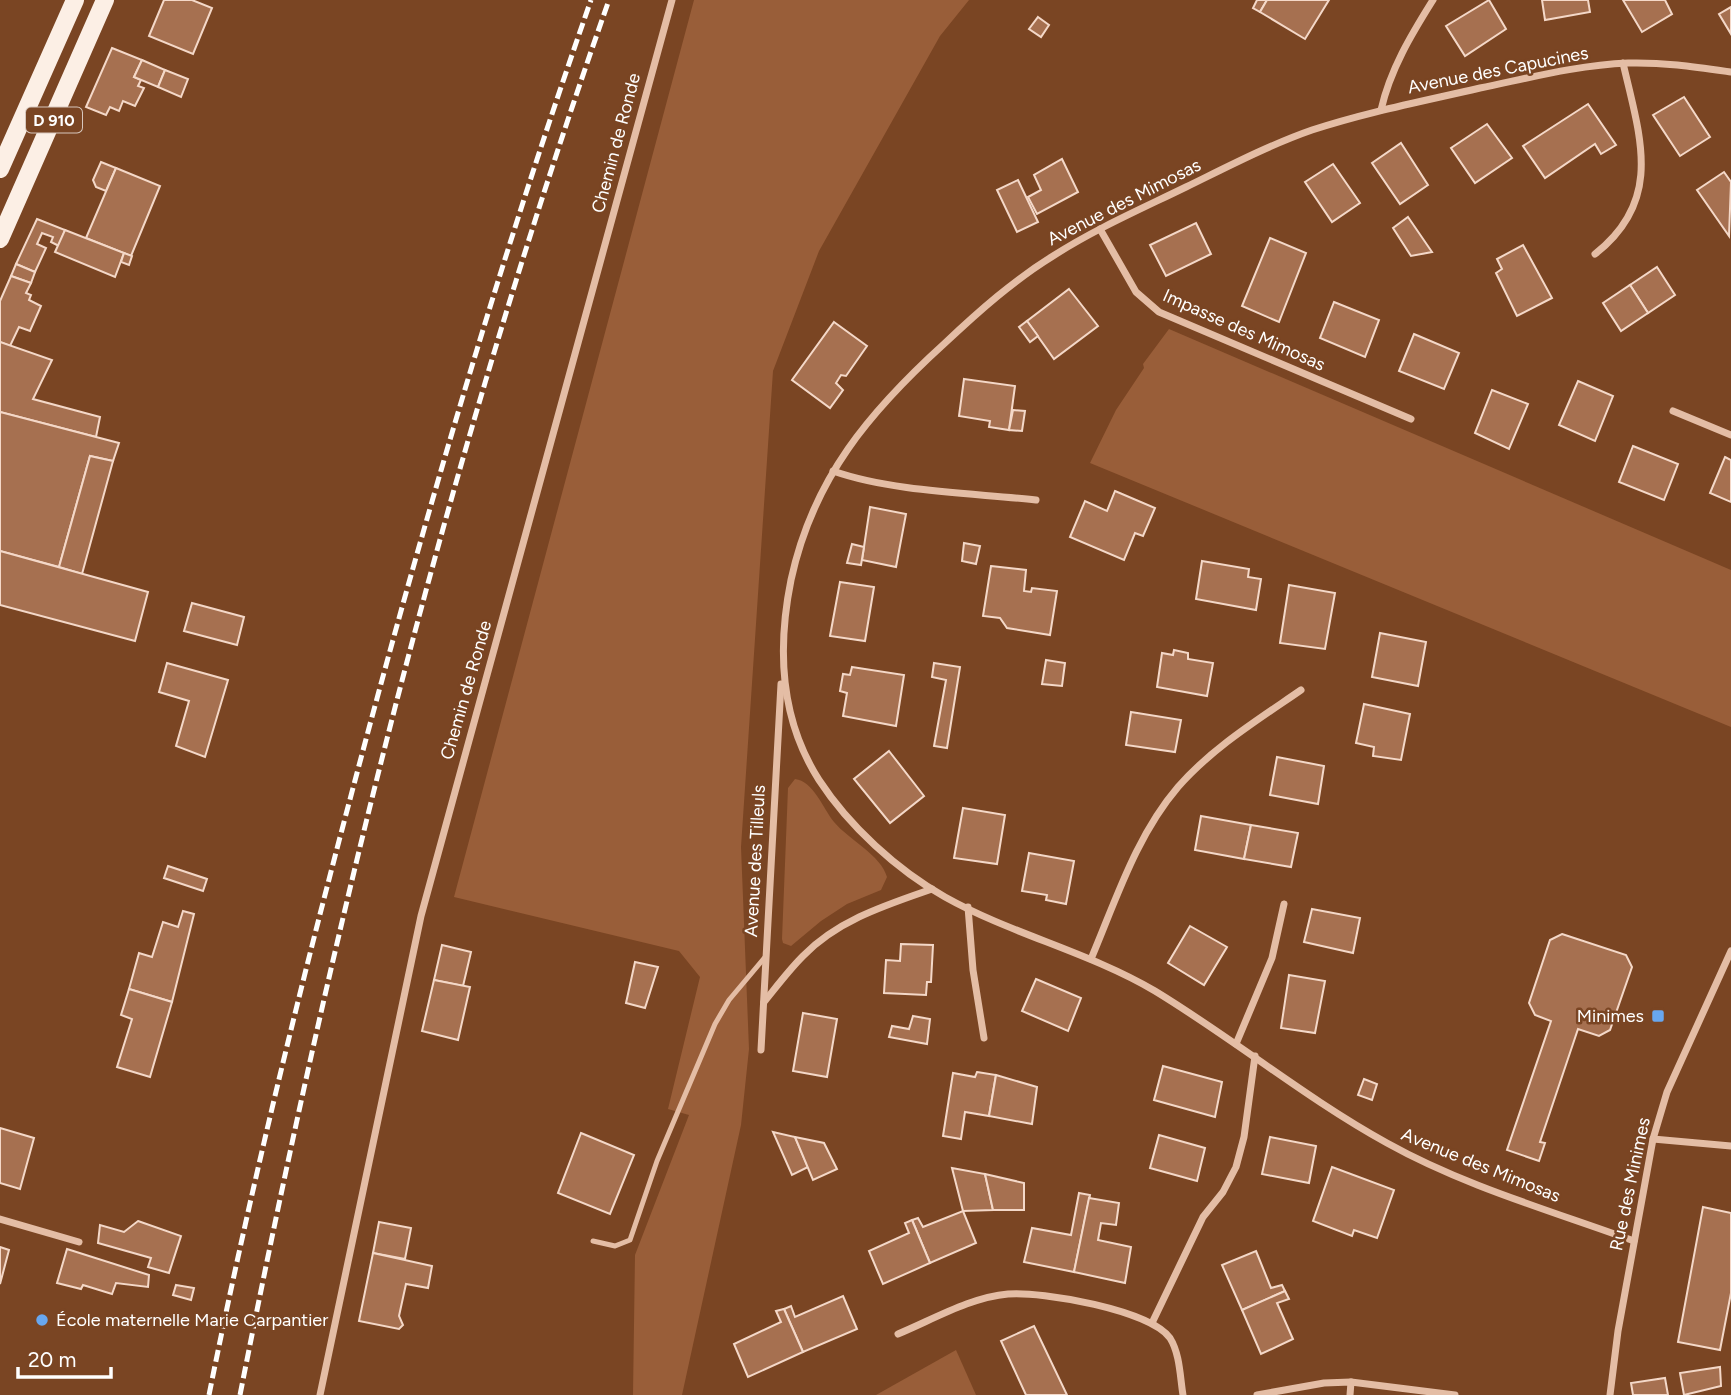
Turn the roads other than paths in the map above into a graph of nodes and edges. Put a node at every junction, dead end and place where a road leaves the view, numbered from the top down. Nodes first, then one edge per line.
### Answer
1 (75, 0) edge
2 (104, 0) edge
3 (672, 0) edge
4 (1433, 0) edge
5 (1622, 63) junction
6 (1731, 72) edge
7 (1381, 110) junction
8 (0, 169) edge
9 (1100, 229) junction
10 (0, 239) edge
11 (1595, 254) dead end
12 (1674, 411) dead end
13 (1411, 419) dead end
14 (1731, 435) edge
15 (833, 471) junction
16 (1035, 500) dead end
17 (782, 674) junction
18 (1301, 690) dead end
19 (932, 888) junction
20 (1284, 904) dead end
21 (968, 907) junction
22 (1731, 951) edge
23 (766, 957) junction
24 (1091, 959) junction
25 (763, 1002) junction
26 (984, 1038) dead end
27 (1236, 1044) junction
28 (761, 1050) dead end
29 (1255, 1056) junction
30 (1653, 1139) junction
31 (1731, 1146) edge
32 (0, 1219) edge
33 (593, 1241) dead end
34 (1634, 1241) junction
35 (79, 1242) dead end
36 (1152, 1323) junction
37 (898, 1334) dead end
38 (1351, 1382) junction
39 (320, 1395) edge
40 (1183, 1395) edge
41 (1257, 1395) edge
42 (1350, 1395) edge
43 (1455, 1395) edge
44 (1609, 1395) edge

1 - 8 main road, D 910
2 - 10 main road, D 910
3 - 39 street, Chemin de Ronde
4 - 7 street
5 - 6 street, Avenue des Capucines
5 - 7 street, Avenue des Capucines
5 - 11 street
7 - 9 street, Avenue des Mimosas
9 - 13 street, Impasse des Mimosas
9 - 15 street, Avenue des Mimosas
12 - 14 street
15 - 16 street
15 - 17 street, Avenue des Mimosas
17 - 19 street, Avenue des Mimosas
17 - 23 street, Avenue des Tilleuls
18 - 24 street
19 - 21 street, Avenue des Mimosas
19 - 25 street
20 - 27 street
21 - 24 street, Avenue des Mimosas
21 - 26 street
22 - 30 street, Rue des Minimes
23 - 25 street, Avenue des Tilleuls
23 - 33 lane
24 - 27 street, Avenue des Mimosas
25 - 28 street, Avenue des Tilleuls
27 - 29 street, Avenue des Mimosas
29 - 34 street, Avenue des Mimosas
29 - 36 street
30 - 31 street
30 - 34 street, Rue des Minimes
32 - 35 street
34 - 44 street, Rue des Minimes
36 - 37 street
36 - 40 street
38 - 41 street
38 - 42 street
38 - 43 street

